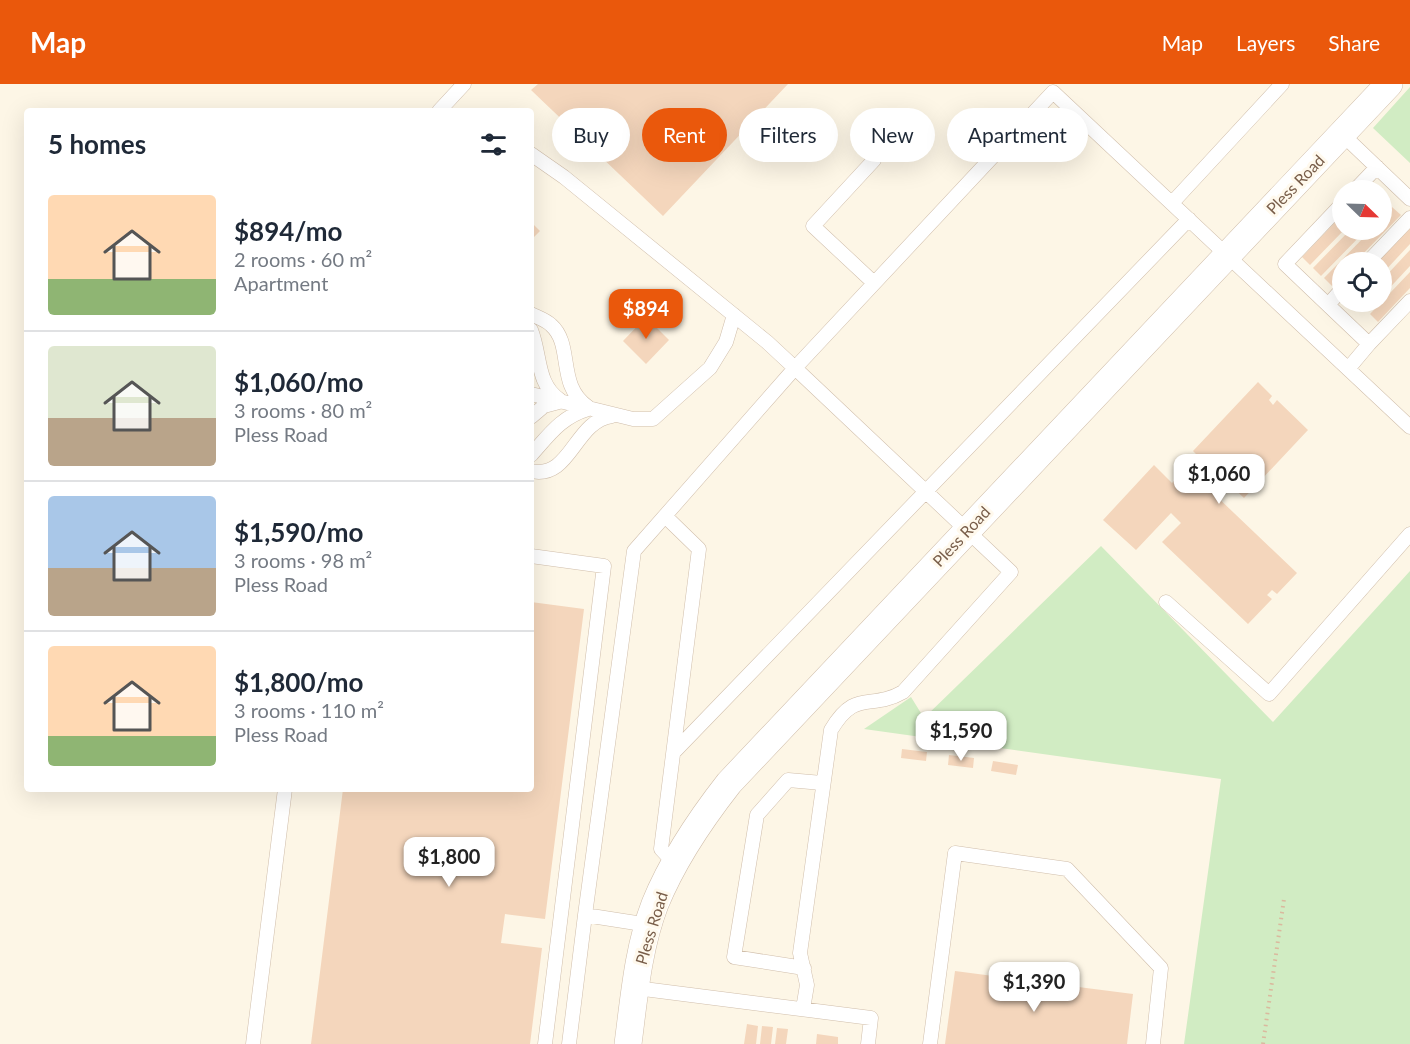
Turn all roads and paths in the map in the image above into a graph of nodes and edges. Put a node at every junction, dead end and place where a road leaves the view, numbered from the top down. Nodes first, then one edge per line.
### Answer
1 (464, 84) edge
2 (1282, 84) edge
3 (1389, 84) edge
4 (1049, 88) edge
5 (447, 108) edge
6 (1342, 134) junction
7 (534, 156) edge
8 (872, 162) edge
9 (1377, 167) junction
10 (1365, 180) edge
11 (1410, 199) edge
12 (1172, 203) junction
13 (1332, 215) edge
14 (1410, 218) edge
15 (1189, 219) junction
16 (1378, 252) edge
17 (1227, 255) junction
18 (874, 283) junction
19 (1332, 300) edge
20 (1410, 301) edge
21 (1328, 305) junction
22 (734, 315) junction
23 (534, 316) edge
24 (534, 343) edge
25 (1369, 344) junction
26 (795, 368) junction
27 (1348, 369) junction
28 (534, 395) edge
29 (561, 402) junction
30 (590, 409) junction
31 (534, 414) edge
32 (618, 415) junction
33 (1410, 427) edge
34 (534, 452) edge
35 (534, 472) edge
36 (926, 491) junction
37 (665, 516) junction
38 (966, 531) junction
39 (1410, 534) edge
40 (534, 556) edge
41 (1166, 602) dead end
42 (674, 752) junction
43 (822, 783) junction
44 (285, 792) edge
45 (675, 864) junction
46 (1284, 899) dead end
47 (585, 915) junction
48 (649, 926) junction
49 (804, 968) junction
50 (636, 988) junction
51 (803, 1009) junction
52 (253, 1044) edge
53 (545, 1044) edge
54 (569, 1044) edge
55 (628, 1044) edge
56 (868, 1044) edge
57 (930, 1044) edge
58 (1153, 1044) edge
59 (1263, 1044) edge

1 - 5 lane
2 - 12 lane
3 - 6 street, Pless Road
4 - 12 lane
4 - 18 lane
6 - 9 lane
6 - 17 street, Pless Road
7 - 22 lane
8 - 18 lane
9 - 10 lane
9 - 11 lane
12 - 15 lane
13 - 21 lane
14 - 16 lane
15 - 17 lane
15 - 36 lane
17 - 27 lane
17 - 38 street, Pless Road
18 - 26 lane
19 - 21 lane
20 - 25 lane
21 - 25 lane
22 - 26 lane
22 - 32 lane
23 - 30 lane
24 - 29 lane
25 - 27 lane
26 - 36 lane
26 - 37 lane
27 - 33 lane
28 - 29 lane
29 - 30 lane
29 - 31 lane
30 - 32 lane
30 - 34 lane
32 - 35 lane
36 - 38 lane
36 - 42 lane
37 - 42 lane
37 - 47 lane
38 - 43 lane
38 - 45 street, Pless Road
39 - 41 lane
40 - 53 lane
42 - 45 lane
43 - 49 lane
43 - 49 lane
44 - 52 lane
45 - 48 street, Pless Road
46 - 59 path
47 - 48 lane
47 - 54 lane
48 - 50 street, Pless Road
49 - 51 lane
50 - 51 lane
50 - 55 street, Pless Road
51 - 56 lane
57 - 58 lane

